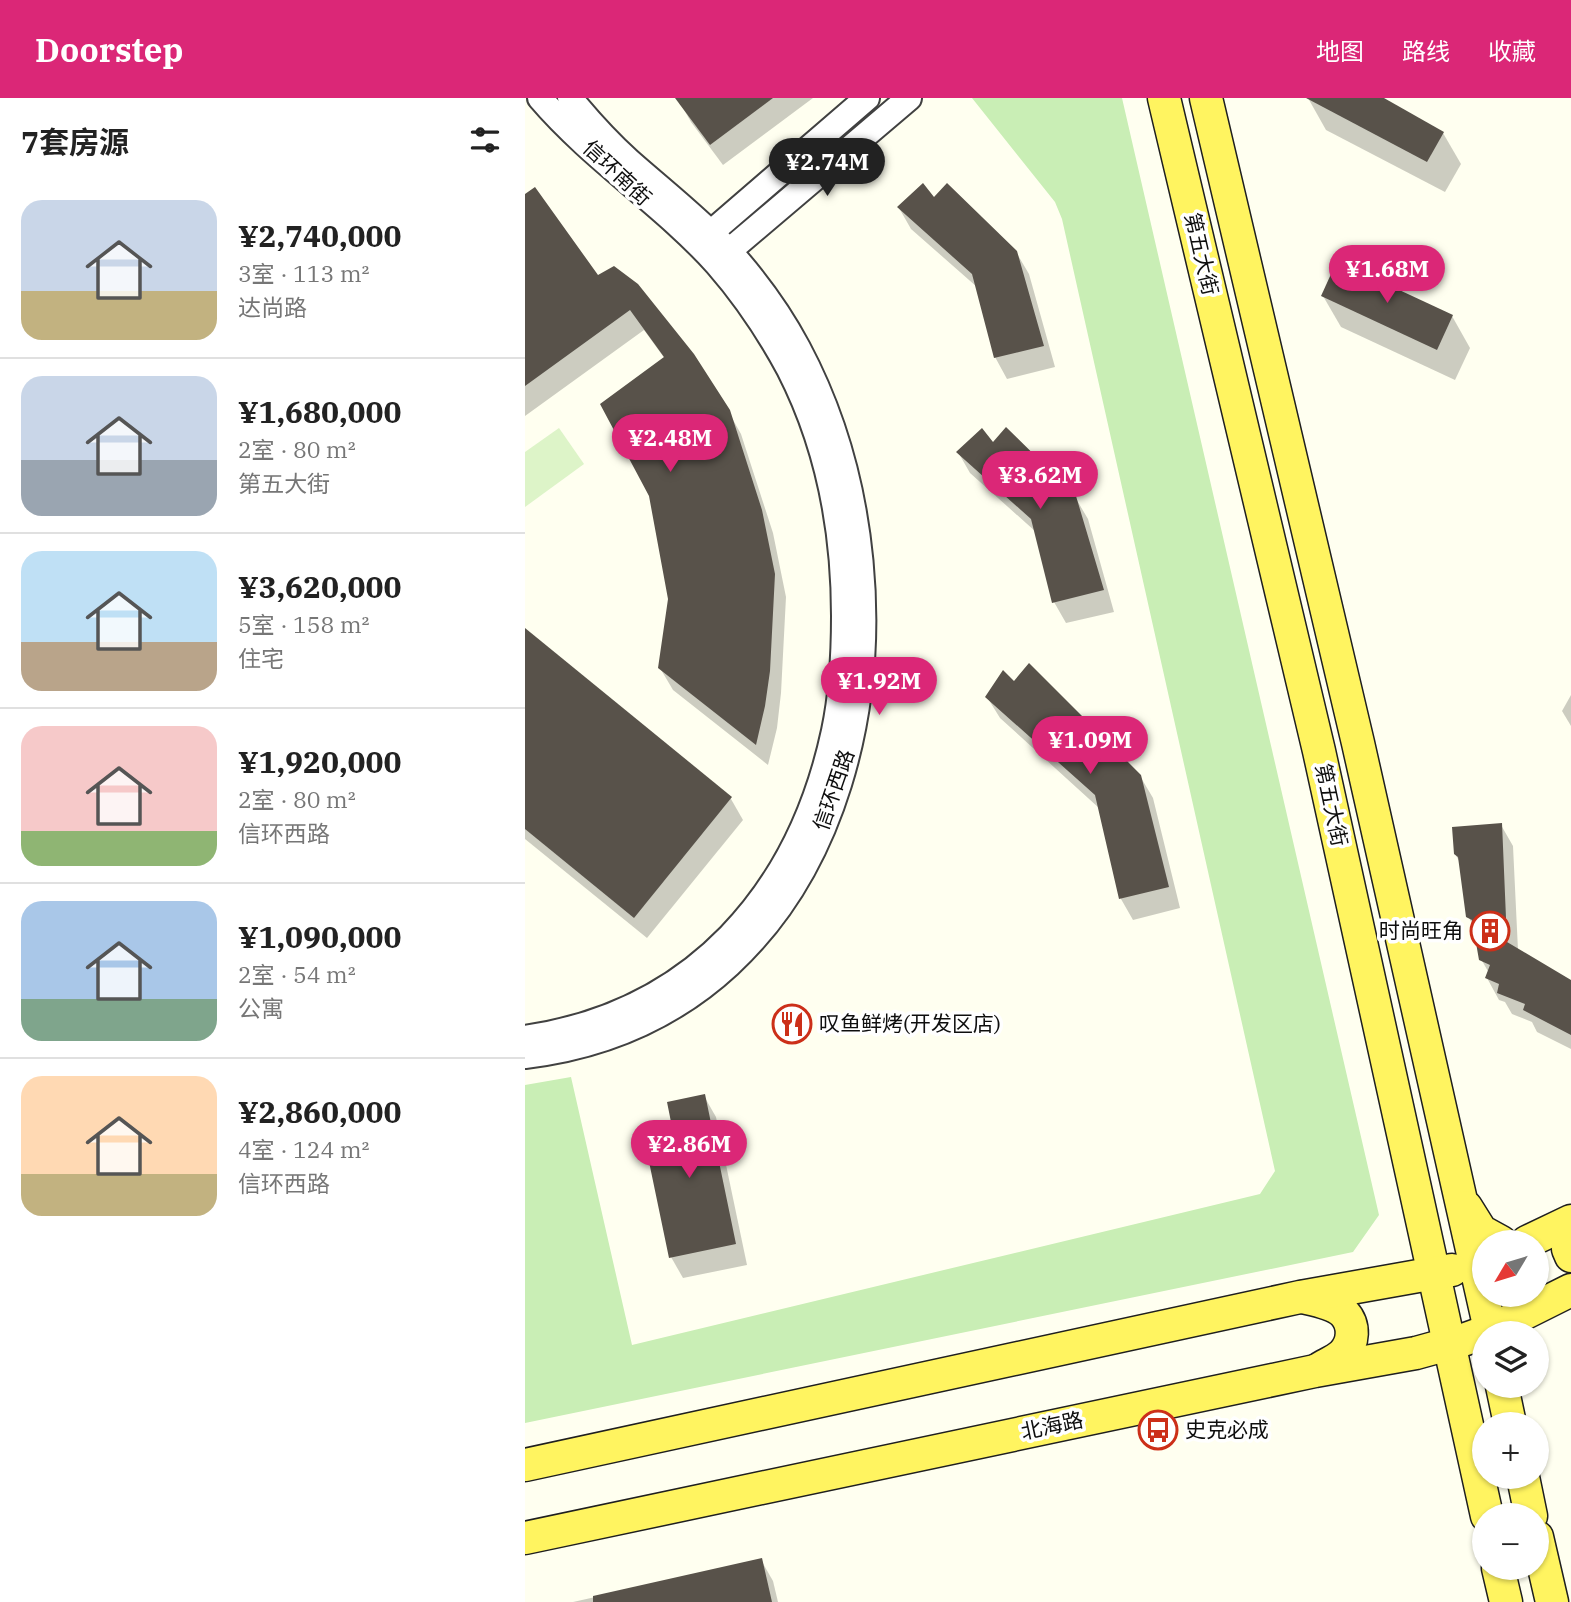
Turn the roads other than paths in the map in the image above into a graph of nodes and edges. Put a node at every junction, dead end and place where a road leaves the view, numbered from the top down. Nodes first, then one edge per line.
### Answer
1 (540, 98) edge
2 (570, 98) edge
3 (867, 98) edge
4 (909, 98) edge
5 (1164, 98) edge
6 (1206, 98) edge
7 (704, 239) junction
8 (722, 257) junction
9 (525, 1038) edge
10 (525, 1056) edge
11 (1459, 1189) junction
12 (1571, 1221) edge
13 (1480, 1230) edge
14 (1549, 1230) edge
15 (1571, 1236) edge
16 (1571, 1256) edge
17 (1300, 1297) junction
18 (1472, 1299) edge
19 (1472, 1305) edge
20 (1472, 1307) edge
21 (1473, 1307) edge
22 (1376, 1360) junction
23 (1315, 1371) junction
24 (1463, 1411) junction
25 (525, 1465) edge
26 (1484, 1503) edge
27 (525, 1538) edge
28 (1501, 1580) edge
29 (1547, 1580) edge
30 (1506, 1602) edge
31 (1552, 1602) edge

1 - 7 street, 信环南街
2 - 7 street, 信环南街
3 - 7 street
4 - 8 street
5 - 19 main road, 第五大街
6 - 11 main road, 第五大街
7 - 8 street, 信环西路
8 - 9 street, 信环西路
8 - 10 street, 信环西路
11 - 13 main road
11 - 18 main road, 第五大街
12 - 14 main road
15 - 16 main road
17 - 20 main road
17 - 23 main road
17 - 25 main road
21 - 22 main road, 北海路
21 - 24 main road, 第五大街
22 - 23 main road, 北海路
22 - 24 main road
23 - 27 main road, 北海路
24 - 26 main road, 第五大街
28 - 30 main road
29 - 31 main road

